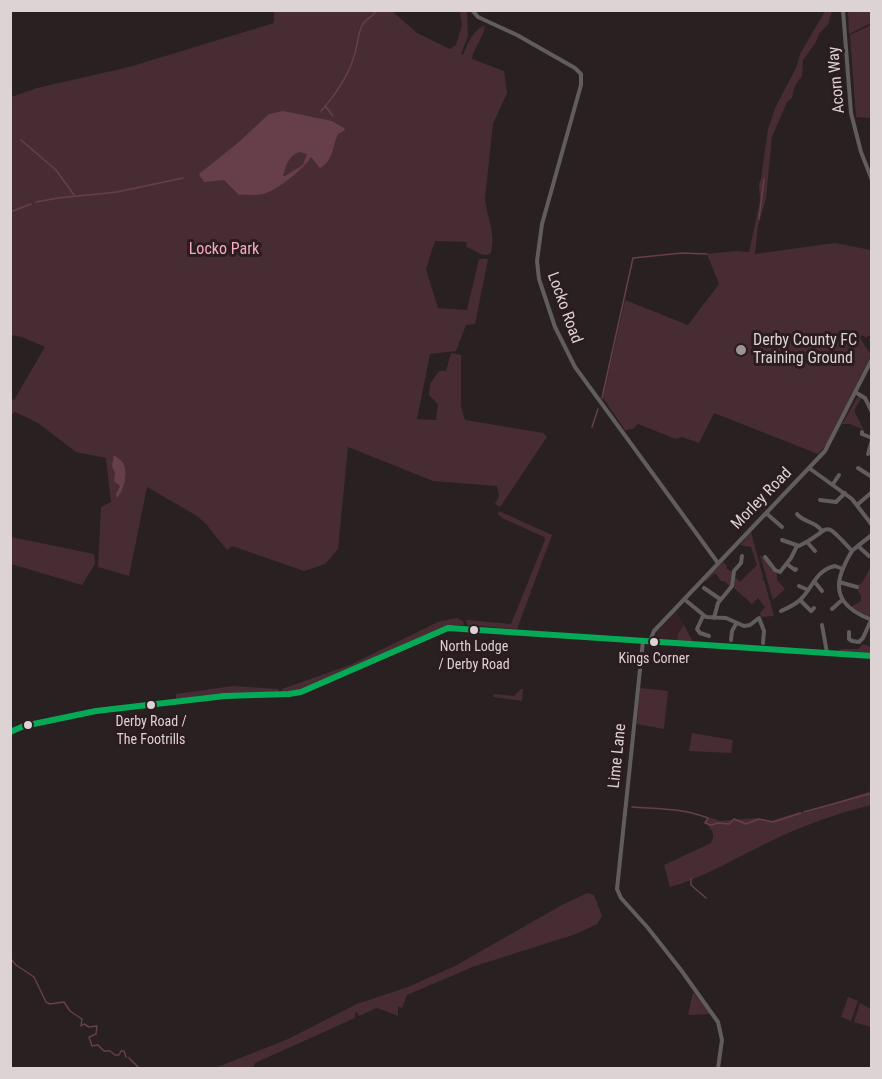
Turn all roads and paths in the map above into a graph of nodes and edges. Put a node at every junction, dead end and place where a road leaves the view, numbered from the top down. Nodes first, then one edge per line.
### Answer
1 (472, 10) edge
2 (843, 10) edge
3 (872, 180) edge
4 (872, 359) edge
5 (855, 392) junction
6 (870, 404) edge
7 (872, 412) edge
8 (862, 432) dead end
9 (872, 439) edge
10 (868, 454) dead end
11 (809, 468) junction
12 (858, 468) dead end
13 (839, 475) dead end
14 (872, 477) edge
15 (833, 484) junction
16 (872, 492) edge
17 (845, 493) junction
18 (820, 500) dead end
19 (857, 505) junction
20 (766, 513) junction
21 (796, 514) dead end
22 (872, 525) edge
23 (782, 527) dead end
24 (822, 530) junction
25 (872, 535) edge
26 (782, 540) dead end
27 (807, 542) junction
28 (797, 546) junction
29 (858, 546) junction
30 (815, 551) dead end
31 (852, 552) junction
32 (869, 556) dead end
33 (765, 557) dead end
34 (743, 560) dead end
35 (824, 561) dead end
36 (718, 564) junction
37 (787, 564) junction
38 (828, 568) junction
39 (796, 569) dead end
40 (843, 569) junction
41 (814, 581) junction
42 (839, 582) junction
43 (799, 586) dead end
44 (857, 587) dead end
45 (704, 588) dead end
46 (808, 590) junction
47 (822, 591) dead end
48 (684, 598) junction
49 (720, 599) junction
50 (800, 600) junction
51 (842, 600) junction
52 (814, 608) dead end
53 (832, 609) dead end
54 (781, 612) dead end
55 (703, 616) junction
56 (714, 618) junction
57 (871, 620) edge
58 (736, 624) junction
59 (822, 625) dead end
60 (849, 632) dead end
61 (706, 636) dead end
62 (733, 637) dead end
63 (764, 639) dead end
64 (643, 641) junction
65 (650, 641) junction
66 (827, 653) junction
67 (872, 656) edge
68 (10, 732) edge
69 (718, 1068) edge

1 - 36 street, Locko Road
2 - 3 street, Acorn Way
4 - 5 street, Morley Road
5 - 6 street
5 - 11 street, Morley Road
6 - 7 street
8 - 9 street
9 - 10 street
11 - 15 street
11 - 20 street, Morley Road
12 - 14 street
13 - 15 street
15 - 17 street
16 - 19 street
17 - 18 street
17 - 19 street
19 - 22 street
20 - 23 street
20 - 36 street, Morley Road
21 - 24 street
24 - 27 street
24 - 31 street
25 - 29 street
26 - 28 street
27 - 28 street
27 - 30 street
28 - 37 street
29 - 31 street
29 - 32 street
31 - 40 street
33 - 37 street
34 - 49 street
35 - 38 street
36 - 48 street, Morley Road
37 - 39 street
38 - 40 street
38 - 41 street
40 - 42 street
41 - 46 street
41 - 47 street
42 - 44 street
42 - 51 street
43 - 46 street
45 - 49 street
46 - 50 street
48 - 55 street
48 - 65 street, Morley Road
49 - 56 street
50 - 52 street
50 - 54 street
51 - 53 street
51 - 57 street
55 - 56 street
55 - 61 street
56 - 58 street
57 - 60 street
58 - 62 street
58 - 63 street
59 - 66 street
64 - 65 street
64 - 68 street
64 - 69 street, Lime Lane
65 - 66 street
66 - 67 street

